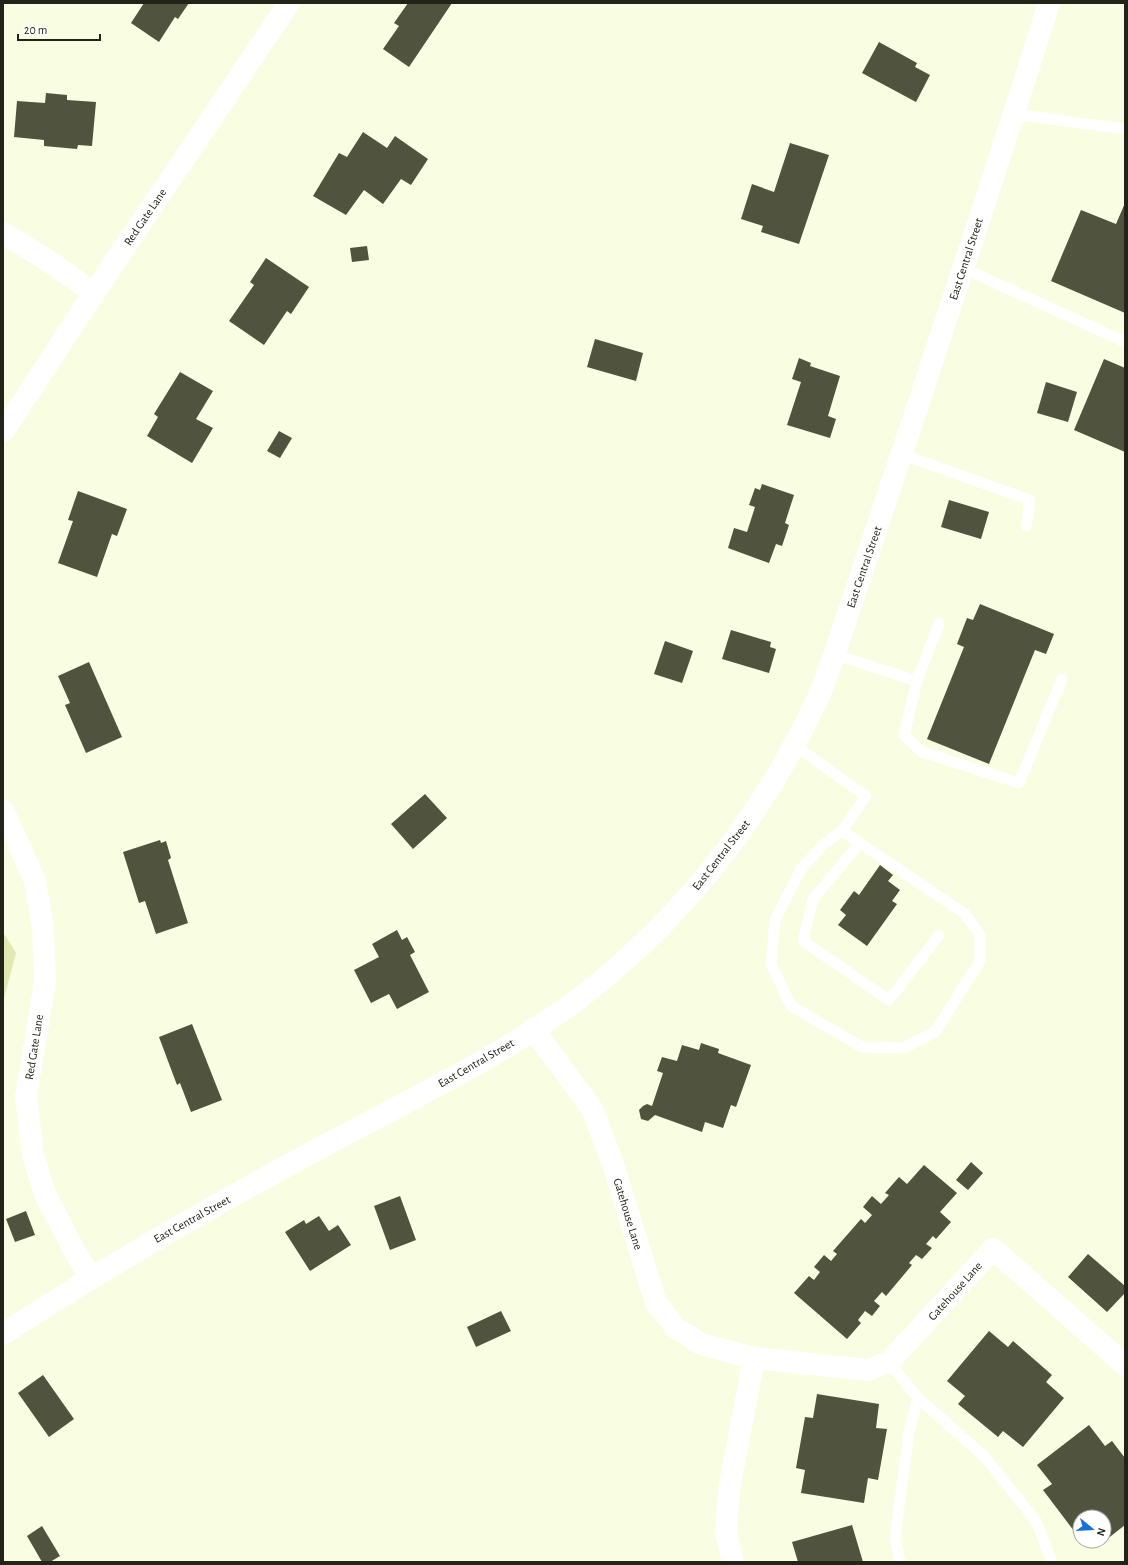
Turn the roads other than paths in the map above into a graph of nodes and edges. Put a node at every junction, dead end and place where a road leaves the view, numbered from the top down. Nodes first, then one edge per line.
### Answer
1 (288, 3) edge
2 (1049, 3) edge
3 (1013, 114) junction
4 (1125, 129) edge
5 (3, 232) edge
6 (963, 268) junction
7 (94, 293) junction
8 (1125, 342) edge
9 (3, 432) edge
10 (902, 454) junction
11 (1026, 526) dead end
12 (939, 623) dead end
13 (834, 654) junction
14 (1062, 679) dead end
15 (917, 681) junction
16 (794, 745) junction
17 (3, 810) edge
18 (842, 831) junction
19 (860, 843) junction
20 (940, 935) dead end
21 (533, 1029) junction
22 (91, 1277) junction
23 (3, 1334) edge
24 (754, 1358) junction
25 (889, 1362) junction
26 (1125, 1366) edge
27 (918, 1398) junction
28 (733, 1562) edge
29 (900, 1562) edge
30 (1052, 1562) edge

1 - 7 street, Red Gate Lane
2 - 3 street, East Central Street
3 - 4 lane
3 - 6 street, East Central Street
5 - 7 street
6 - 8 lane
6 - 10 street, East Central Street
7 - 9 street, Red Gate Lane
10 - 11 lane
10 - 13 street, East Central Street
12 - 15 lane
13 - 15 lane
13 - 16 street, East Central Street
14 - 15 lane
16 - 18 lane
16 - 21 street, East Central Street
17 - 22 street, Red Gate Lane
18 - 19 lane
18 - 19 lane
19 - 20 lane
21 - 22 street, East Central Street
21 - 24 street, Gatehouse Lane
22 - 23 street, East Central Street
24 - 25 street, Gatehouse Lane
24 - 28 street
25 - 26 street, Gatehouse Lane
25 - 27 lane
27 - 29 lane
27 - 30 lane

